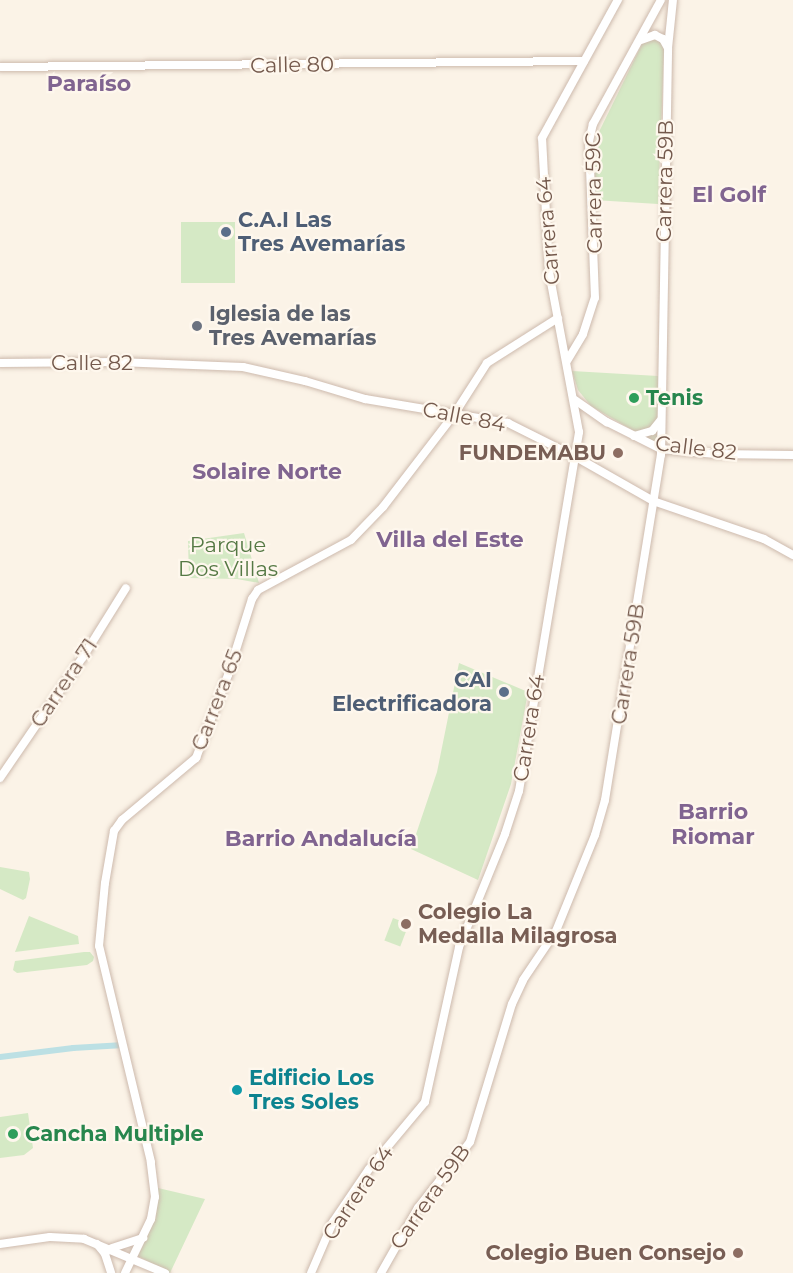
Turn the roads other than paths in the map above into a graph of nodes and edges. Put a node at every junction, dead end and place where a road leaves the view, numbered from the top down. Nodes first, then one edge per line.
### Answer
1 (618, 0) edge
2 (662, 0) edge
3 (673, 0) edge
4 (639, 41) junction
5 (668, 48) junction
6 (584, 61) junction
7 (0, 67) edge
8 (558, 318) junction
9 (567, 361) junction
10 (0, 363) edge
11 (183, 364) joint
12 (575, 400) junction
13 (455, 413) junction
14 (661, 419) junction
15 (632, 436) junction
16 (661, 449) junction
17 (793, 455) edge
18 (576, 458) junction
19 (652, 501) junction
20 (793, 555) edge
21 (126, 588) dead end
22 (0, 778) edge
23 (143, 1238) junction
24 (94, 1241) junction
25 (0, 1244) edge
26 (112, 1248) junction
27 (133, 1257) junction
28 (112, 1272) edge
29 (125, 1273) edge
30 (165, 1273) edge
31 (311, 1273) edge
32 (381, 1273) edge

1 - 6 street
2 - 4 street, Carrera 59C
3 - 5 street, Carrera 59B
4 - 5 street
4 - 9 street, Carrera 59C
5 - 14 street, Carrera 59B
6 - 7 street, Calle 80
6 - 8 street, Carrera 64
8 - 9 street, Carrera 64
8 - 13 street, Carrera 65
9 - 12 street, Carrera 64
10 - 11 street, Calle 82
11 - 13 street, Calle 84
12 - 15 street, Calle 82
12 - 18 street, Carrera 64
13 - 18 street, Calle 84
13 - 23 street, Carrera 65
14 - 15 street
14 - 16 street, Carrera 59B
15 - 16 street, Calle 82
16 - 17 street, Calle 82
16 - 19 street, Carrera 59B
18 - 19 street, Calle 84
18 - 31 street, Carrera 64
19 - 20 street, Calle 84
19 - 32 street, Carrera 59B
21 - 22 street, Carrera 71
23 - 26 street
23 - 27 street, Carrera 65
24 - 25 street
24 - 26 street
24 - 28 street
26 - 27 street
27 - 29 street, Carrera 65
27 - 30 street

